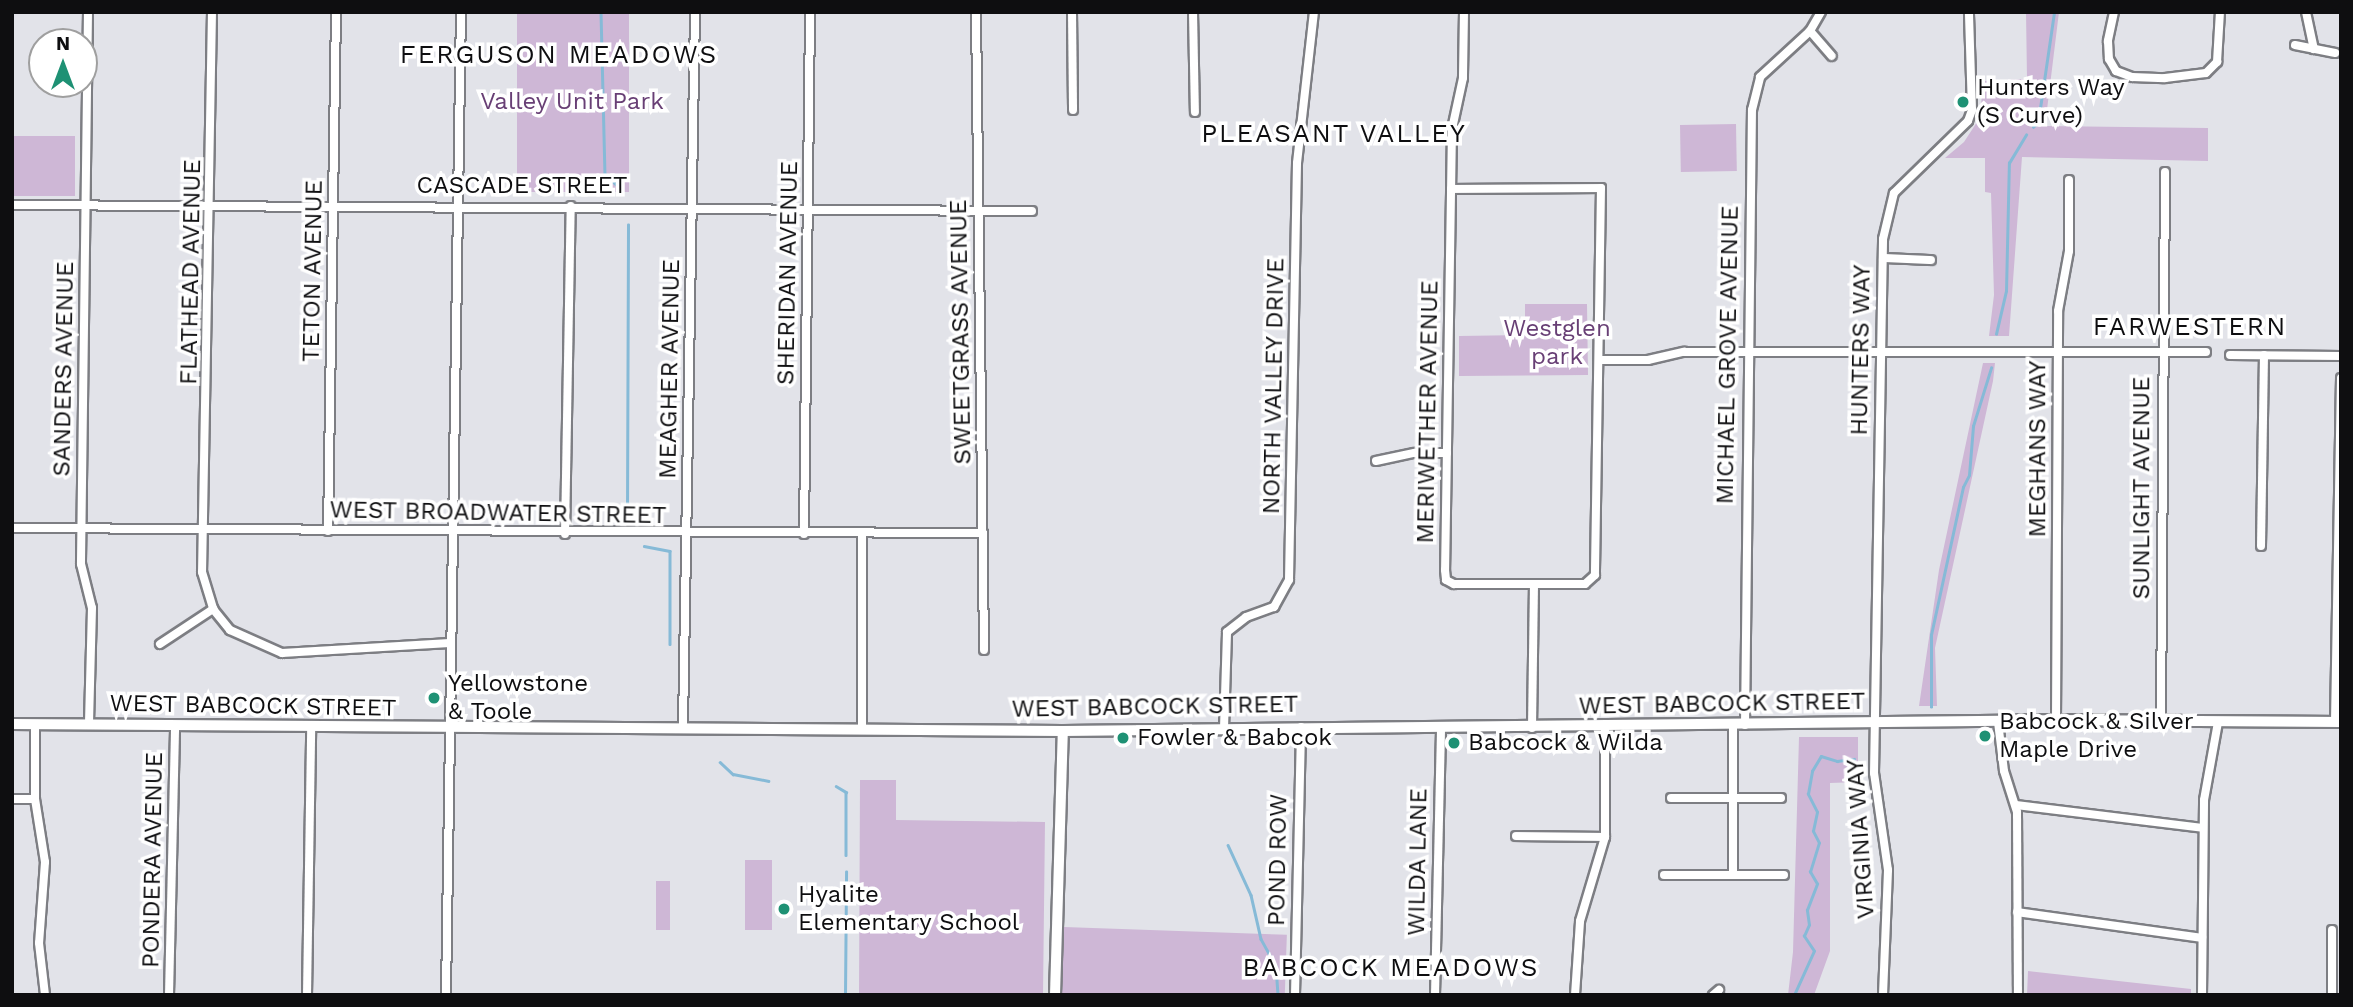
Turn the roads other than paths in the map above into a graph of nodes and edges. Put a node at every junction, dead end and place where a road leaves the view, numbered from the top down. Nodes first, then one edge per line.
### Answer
1 (88, 12) edge
2 (212, 12) edge
3 (336, 12) edge
4 (461, 12) edge
5 (695, 12) edge
6 (810, 12) edge
7 (976, 12) edge
8 (1072, 12) edge
9 (1193, 12) edge
10 (1314, 12) edge
11 (1464, 12) edge
12 (1821, 12) edge
13 (1969, 12) edge
14 (2113, 12) edge
15 (2220, 12) edge
16 (2306, 12) edge
17 (1810, 31) junction
18 (2295, 45) dead end
19 (2314, 49) junction
20 (2335, 53) dead end
21 (1832, 56) dead end
22 (1073, 110) dead end
23 (1195, 112) dead end
24 (2165, 172) dead end
25 (2069, 180) dead end
26 (1451, 189) junction
27 (86, 204) junction
28 (212, 204) junction
29 (12, 205) edge
30 (334, 205) junction
31 (458, 205) junction
32 (571, 206) junction
33 (691, 206) junction
34 (808, 210) junction
35 (979, 211) junction
36 (1032, 211) dead end
37 (1883, 258) junction
38 (1931, 260) dead end
39 (2162, 351) junction
40 (1880, 352) junction
41 (2057, 352) junction
42 (2206, 352) dead end
43 (1746, 353) junction
44 (2230, 355) dead end
45 (2264, 355) junction
46 (2341, 356) edge
47 (1601, 360) junction
48 (2341, 378) edge
49 (1447, 453) junction
50 (1376, 461) dead end
51 (12, 528) edge
52 (82, 529) junction
53 (328, 531) junction
54 (206, 532) junction
55 (452, 533) junction
56 (983, 533) junction
57 (565, 534) junction
58 (686, 534) junction
59 (804, 534) junction
60 (862, 534) junction
61 (2261, 546) dead end
62 (1534, 584) junction
63 (213, 609) junction
64 (450, 643) junction
65 (160, 644) dead end
66 (984, 650) dead end
67 (2056, 720) junction
68 (2161, 720) junction
69 (1998, 722) junction
70 (2218, 722) junction
71 (2338, 722) edge
72 (1874, 723) junction
73 (12, 724) edge
74 (35, 725) junction
75 (89, 725) junction
76 (1745, 725) junction
77 (1733, 726) junction
78 (175, 727) junction
79 (683, 727) junction
80 (862, 727) junction
81 (1301, 727) junction
82 (1605, 727) junction
83 (311, 728) junction
84 (450, 728) junction
85 (1224, 728) junction
86 (1532, 728) junction
87 (1441, 729) junction
88 (1063, 731) junction
89 (1781, 797) dead end
90 (1671, 798) dead end
91 (1733, 798) junction
92 (12, 799) edge
93 (35, 800) junction
94 (2016, 805) junction
95 (2203, 828) junction
96 (1516, 836) dead end
97 (1605, 837) junction
98 (1664, 875) dead end
99 (1733, 875) junction
100 (1784, 875) dead end
101 (2017, 912) junction
102 (2332, 930) dead end
103 (2202, 938) junction
104 (44, 995) edge
105 (169, 995) edge
106 (307, 995) edge
107 (446, 995) edge
108 (1055, 995) edge
109 (1295, 995) edge
110 (1436, 995) edge
111 (1575, 995) edge
112 (1883, 995) edge
113 (2018, 995) edge
114 (2202, 995) edge
115 (2332, 995) edge

1 - 27 street, SANDERS AVENUE
2 - 28 street, FLATHEAD AVENUE
3 - 30 street, TETON AVENUE
4 - 31 street
5 - 33 street, MEAGHER AVENUE
6 - 34 street, SHERIDAN AVENUE
7 - 35 street, SWEETGRASS AVENUE
8 - 22 street
9 - 23 street
10 - 85 street, NORTH VALLEY DRIVE
11 - 26 street, MERIWETHER AVENUE
12 - 17 street, MICHAEL GROVE AVENUE
13 - 37 street, HUNTERS WAY
14 - 15 street
16 - 19 street
17 - 21 street
17 - 43 street, MICHAEL GROVE AVENUE
18 - 19 street
19 - 20 street
24 - 39 street, SUNLIGHT AVENUE
25 - 41 street, MEGHANS WAY
26 - 47 street
26 - 49 street, MERIWETHER AVENUE
27 - 28 street, CASCADE STREET
27 - 29 street, CASCADE STREET
27 - 52 street, SANDERS AVENUE
28 - 30 street, CASCADE STREET
28 - 54 street, FLATHEAD AVENUE
30 - 31 street, CASCADE STREET
30 - 53 street, TETON AVENUE
31 - 32 street, CASCADE STREET
31 - 55 street
32 - 33 street, CASCADE STREET
32 - 57 street
33 - 34 street, CASCADE STREET
33 - 58 street, MEAGHER AVENUE
34 - 35 street, CASCADE STREET
34 - 59 street, SHERIDAN AVENUE
35 - 36 street, CASCADE STREET
35 - 56 street, SWEETGRASS AVENUE
37 - 38 street
37 - 40 street, HUNTERS WAY
39 - 41 street
39 - 42 street
39 - 68 street, SUNLIGHT AVENUE
40 - 41 street
40 - 43 street
40 - 72 street, HUNTERS WAY
41 - 67 street, MEGHANS WAY
43 - 47 street
43 - 76 street, MICHAEL GROVE AVENUE
44 - 45 street
45 - 46 street
45 - 61 street
47 - 62 street
48 - 71 street
49 - 50 street
49 - 62 street, MERIWETHER AVENUE
51 - 52 street, WEST BROADWATER STREET
52 - 54 street, WEST BROADWATER STREET
52 - 75 street, SANDERS AVENUE
53 - 54 street, WEST BROADWATER STREET
53 - 55 street, WEST BROADWATER STREET
54 - 63 street, FLATHEAD AVENUE
55 - 57 street, WEST BROADWATER STREET
55 - 64 street
56 - 60 street, WEST BROADWATER STREET
56 - 66 street, SWEETGRASS AVENUE
57 - 58 street, WEST BROADWATER STREET
58 - 59 street, WEST BROADWATER STREET
58 - 79 street, MEAGHER AVENUE
59 - 60 street, WEST BROADWATER STREET
60 - 80 street
62 - 86 street
63 - 64 street
63 - 65 street
64 - 84 street
67 - 68 street, WEST BABCOCK STREET
67 - 69 street, WEST BABCOCK STREET
68 - 70 street, WEST BABCOCK STREET
69 - 72 street, WEST BABCOCK STREET
69 - 94 street
70 - 71 street, WEST BABCOCK STREET
70 - 95 street
72 - 76 street, WEST BABCOCK STREET
72 - 112 street, VIRGINIA WAY
73 - 74 street, WEST BABCOCK STREET
74 - 75 street, WEST BABCOCK STREET
74 - 93 street
75 - 78 street, WEST BABCOCK STREET
76 - 77 street, WEST BABCOCK STREET
77 - 82 street, WEST BABCOCK STREET
77 - 91 street
78 - 83 street, WEST BABCOCK STREET
78 - 105 street, PONDERA AVENUE
79 - 80 street, WEST BABCOCK STREET
79 - 84 street, WEST BABCOCK STREET
80 - 88 street, WEST BABCOCK STREET
81 - 85 street, WEST BABCOCK STREET
81 - 87 street, WEST BABCOCK STREET
81 - 109 street, POND ROW
82 - 86 street, WEST BABCOCK STREET
82 - 97 street
83 - 84 street, WEST BABCOCK STREET
83 - 106 street
84 - 107 street
85 - 88 street, WEST BABCOCK STREET
86 - 87 street, WEST BABCOCK STREET
87 - 110 street, WILDA LANE
88 - 108 street
89 - 91 street
90 - 91 street
91 - 99 street
92 - 93 street
93 - 104 street
94 - 95 street
94 - 101 street
95 - 103 street
96 - 97 street
97 - 111 street
98 - 99 street
99 - 100 street
101 - 103 street
101 - 113 street
102 - 115 street
103 - 114 street

